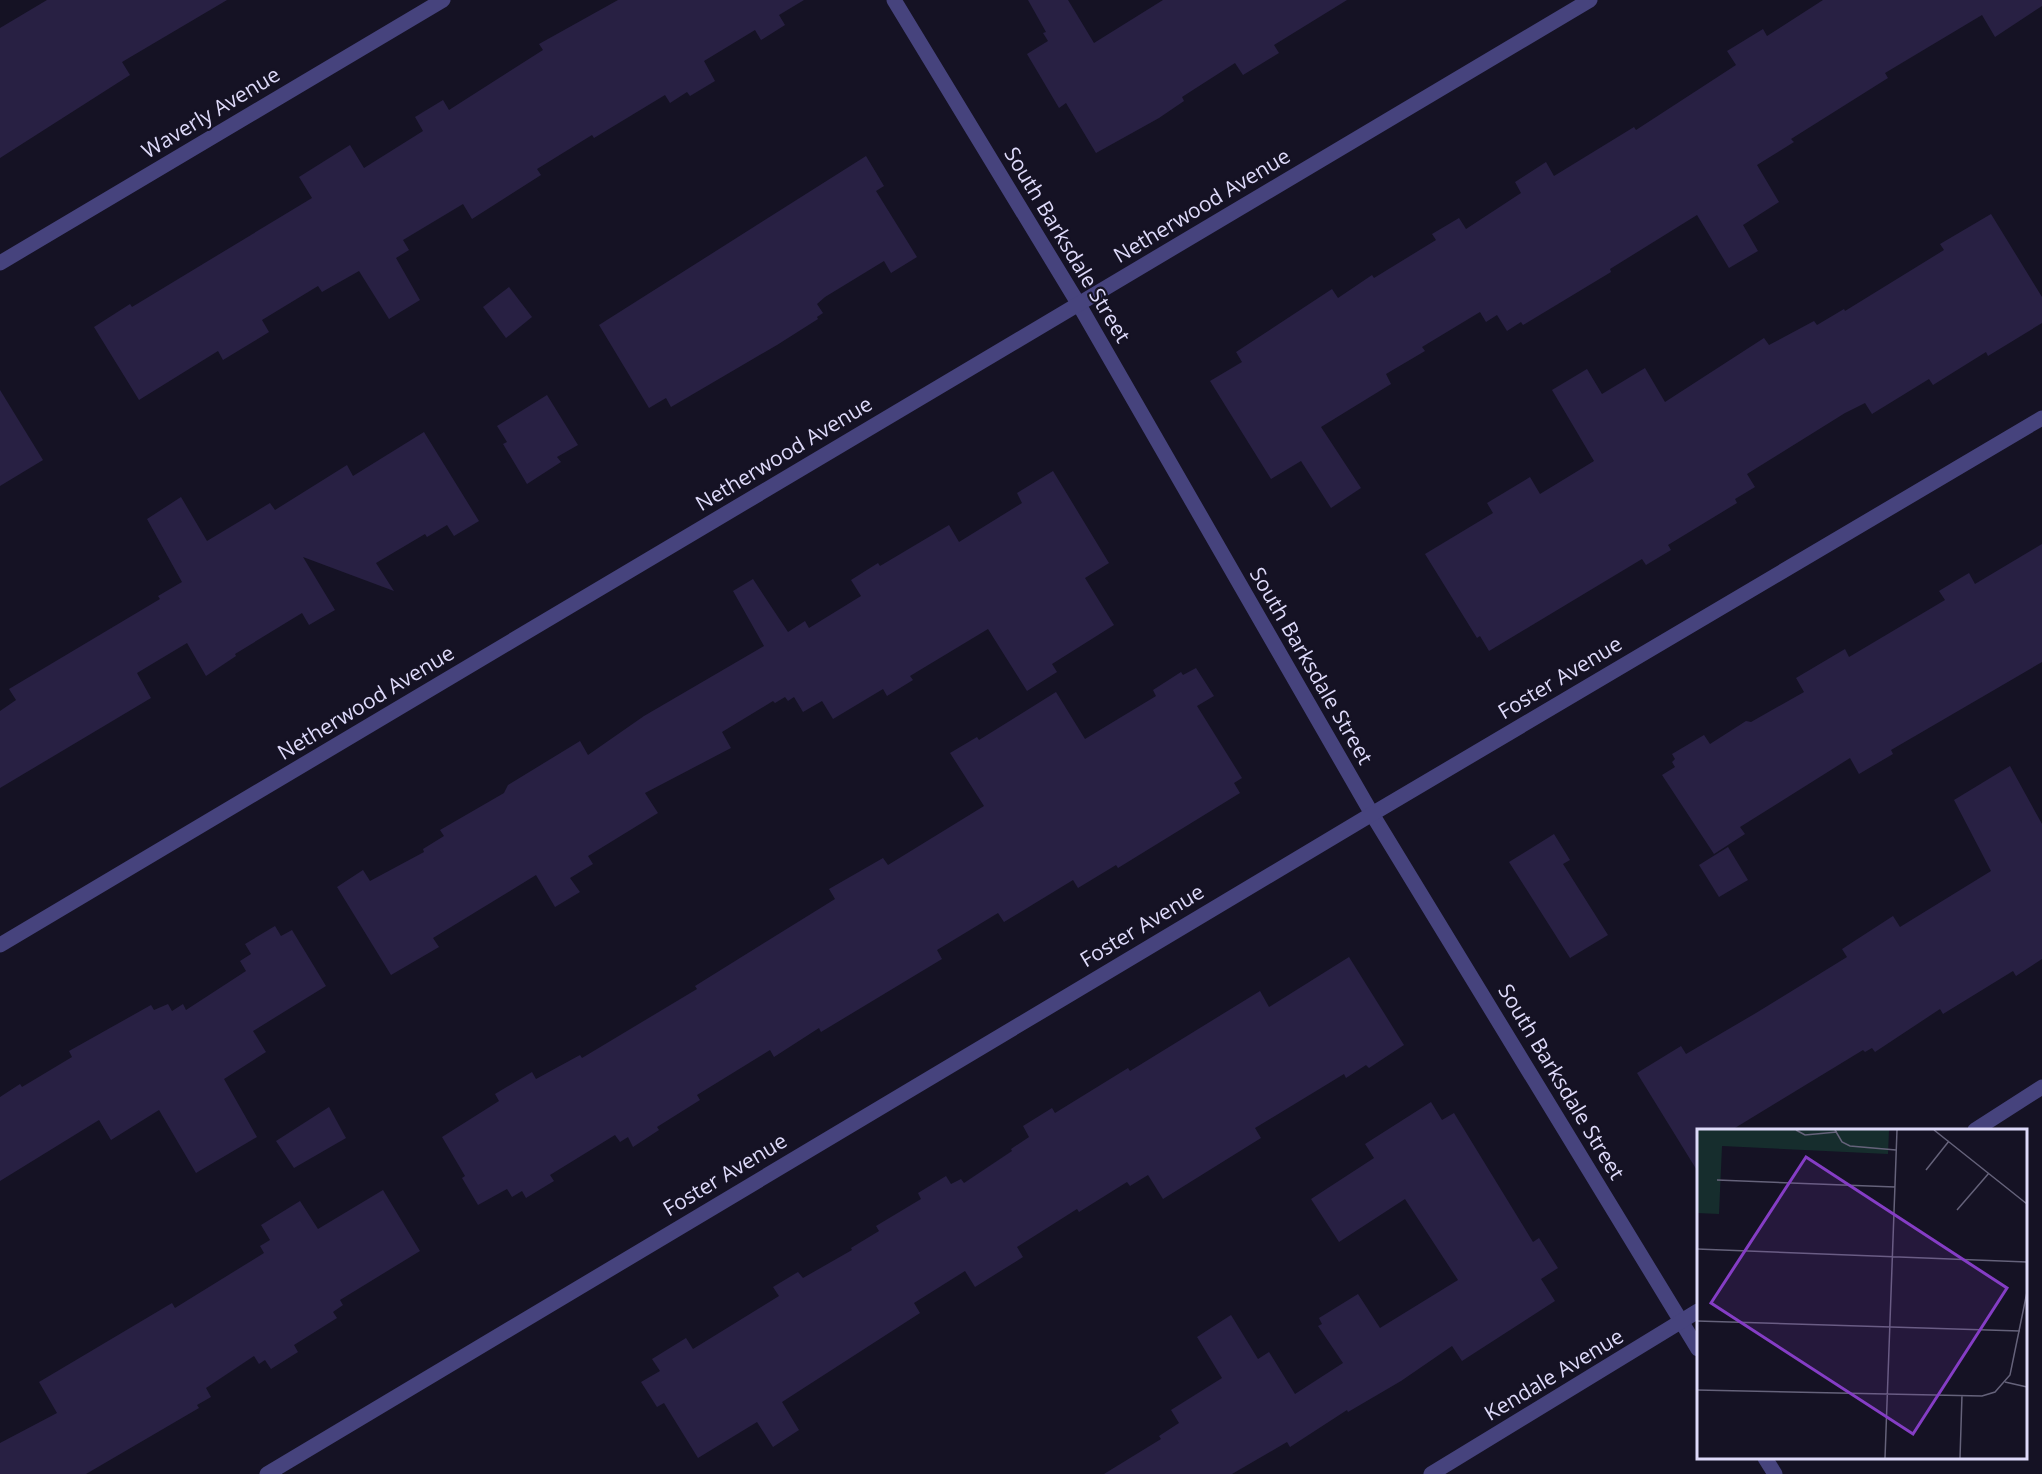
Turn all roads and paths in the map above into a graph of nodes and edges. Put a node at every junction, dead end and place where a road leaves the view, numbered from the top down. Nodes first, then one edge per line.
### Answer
1 (443, 0) edge
2 (894, 0) edge
3 (1590, 0) edge
4 (0, 263) edge
5 (1078, 303) junction
6 (2042, 418) edge
7 (1372, 814) junction
8 (0, 945) edge
9 (2042, 1087) edge
10 (1978, 1129) edge
11 (1697, 1312) edge
12 (1682, 1322) junction
13 (1697, 1347) edge
14 (1766, 1459) edge
15 (267, 1474) edge
16 (1431, 1474) edge
17 (1775, 1474) edge

1 - 4 street, Waverly Avenue
2 - 5 street, South Barksdale Street
3 - 5 street, Netherwood Avenue
5 - 7 street, South Barksdale Street
5 - 8 street, Netherwood Avenue
6 - 7 street, Foster Avenue
7 - 12 street, South Barksdale Street
7 - 15 street, Foster Avenue
9 - 10 street
11 - 12 street, Kendale Avenue
12 - 13 street, South Barksdale Street
12 - 16 street, Kendale Avenue
14 - 17 street

